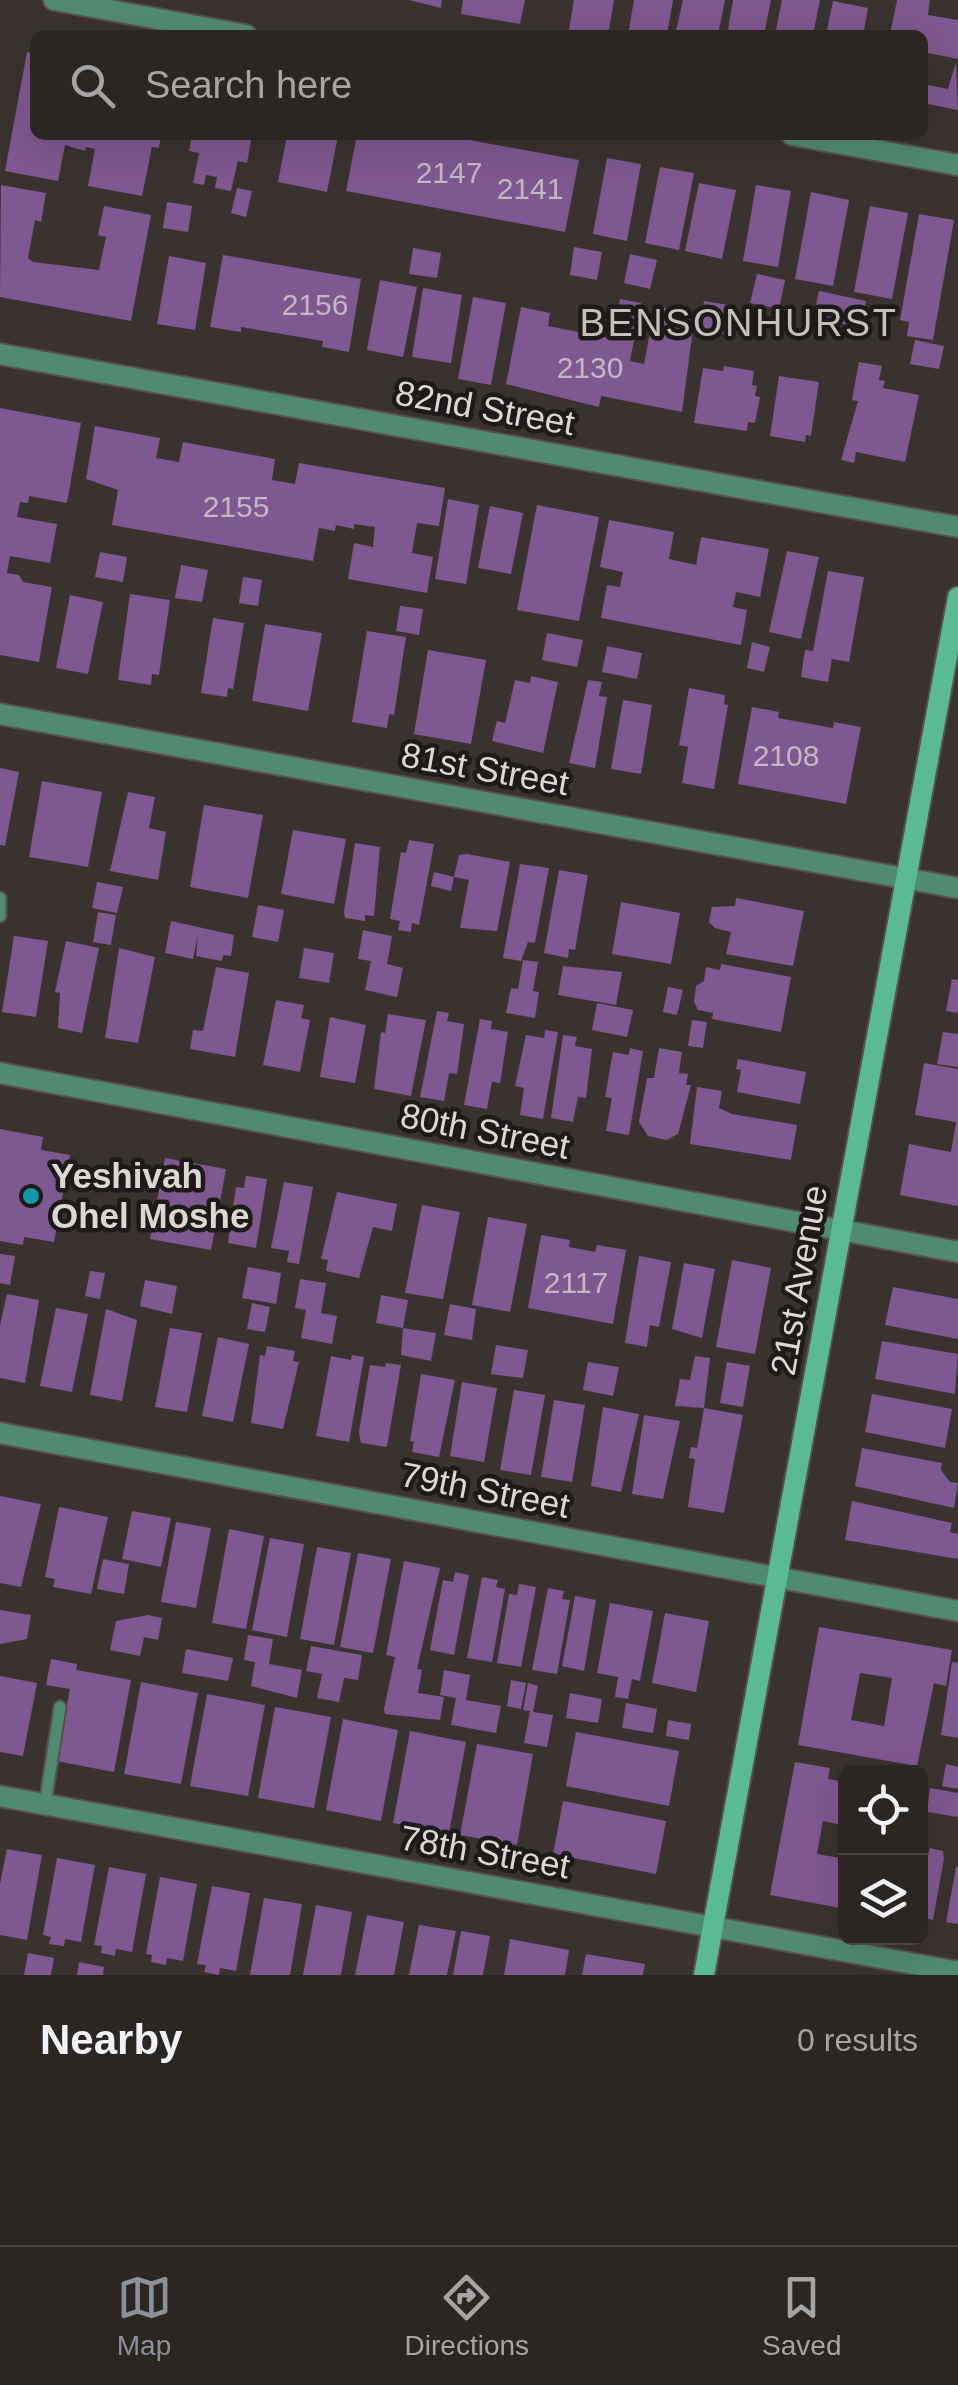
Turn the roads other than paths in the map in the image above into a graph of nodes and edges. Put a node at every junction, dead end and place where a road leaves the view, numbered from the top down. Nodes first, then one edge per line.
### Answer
1 (54, 0) edge
2 (219, 30) edge
3 (819, 140) edge
4 (958, 166) edge
5 (0, 354) edge
6 (958, 526) edge
7 (958, 597) edge
8 (0, 714) edge
9 (907, 878) junction
10 (958, 888) edge
11 (0, 898) edge
12 (0, 916) edge
13 (0, 1073) edge
14 (842, 1230) junction
15 (958, 1252) edge
16 (0, 1433) edge
17 (777, 1578) junction
18 (958, 1611) edge
19 (60, 1707) dead end
20 (0, 1796) edge
21 (45, 1804) junction
22 (713, 1927) junction
23 (958, 1972) edge
24 (704, 1975) edge

1 - 2 street
3 - 4 street
5 - 6 street, 82nd Street
7 - 9 street, 21st Avenue
8 - 9 street, 81st Street
9 - 10 street, 81st Street
9 - 14 street, 21st Avenue
11 - 12 lane
13 - 14 street, 80th Street
14 - 15 street, 80th Street
14 - 17 street, 21st Avenue
16 - 17 street, 79th Street
17 - 18 street, 79th Street
17 - 22 street, 21st Avenue
19 - 21 lane
20 - 21 street, 78th Street
21 - 22 street, 78th Street
22 - 23 street, 78th Street
22 - 24 street, 21st Avenue

